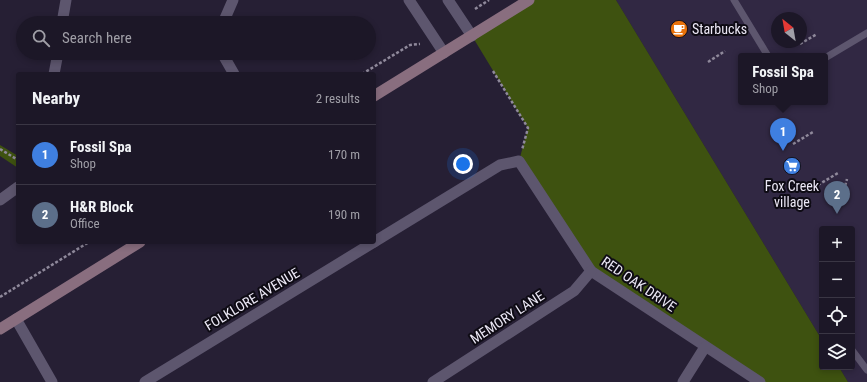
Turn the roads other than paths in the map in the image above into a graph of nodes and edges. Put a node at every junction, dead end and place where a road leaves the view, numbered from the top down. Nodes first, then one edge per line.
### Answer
1 (66, 0) edge
2 (233, 0) edge
3 (408, 0) edge
4 (448, 0) edge
5 (530, 0) edge
6 (734, 0) edge
7 (63, 16) edge
8 (225, 16) edge
9 (867, 33) edge
10 (472, 36) junction
11 (444, 53) junction
12 (766, 53) edge
13 (828, 56) edge
14 (57, 60) edge
15 (226, 60) edge
16 (54, 72) edge
17 (233, 72) edge
18 (376, 95) edge
19 (520, 156) joint
20 (16, 188) edge
21 (0, 200) edge
22 (376, 241) edge
23 (137, 244) edge
24 (371, 244) edge
25 (591, 271) junction
26 (16, 319) junction
27 (0, 329) edge
28 (705, 347) junction
29 (855, 354) edge
30 (867, 370) edge
31 (52, 382) edge
32 (145, 382) edge
33 (434, 382) edge
34 (683, 382) edge
35 (760, 382) edge

1 - 7 street
2 - 8 street
3 - 11 street
4 - 10 street
5 - 10 main road
6 - 12 lane
9 - 13 lane
10 - 11 main road
11 - 18 main road
14 - 16 street
15 - 17 street
19 - 22 street, FOLKLORE AVENUE
19 - 25 street, RED OAK DRIVE
20 - 21 street
23 - 26 main road
24 - 32 street, FOLKLORE AVENUE
25 - 28 street, RED OAK DRIVE
25 - 33 street, MEMORY LANE
26 - 27 main road
26 - 31 street
28 - 34 street
28 - 35 street, RED OAK DRIVE
29 - 30 lane

